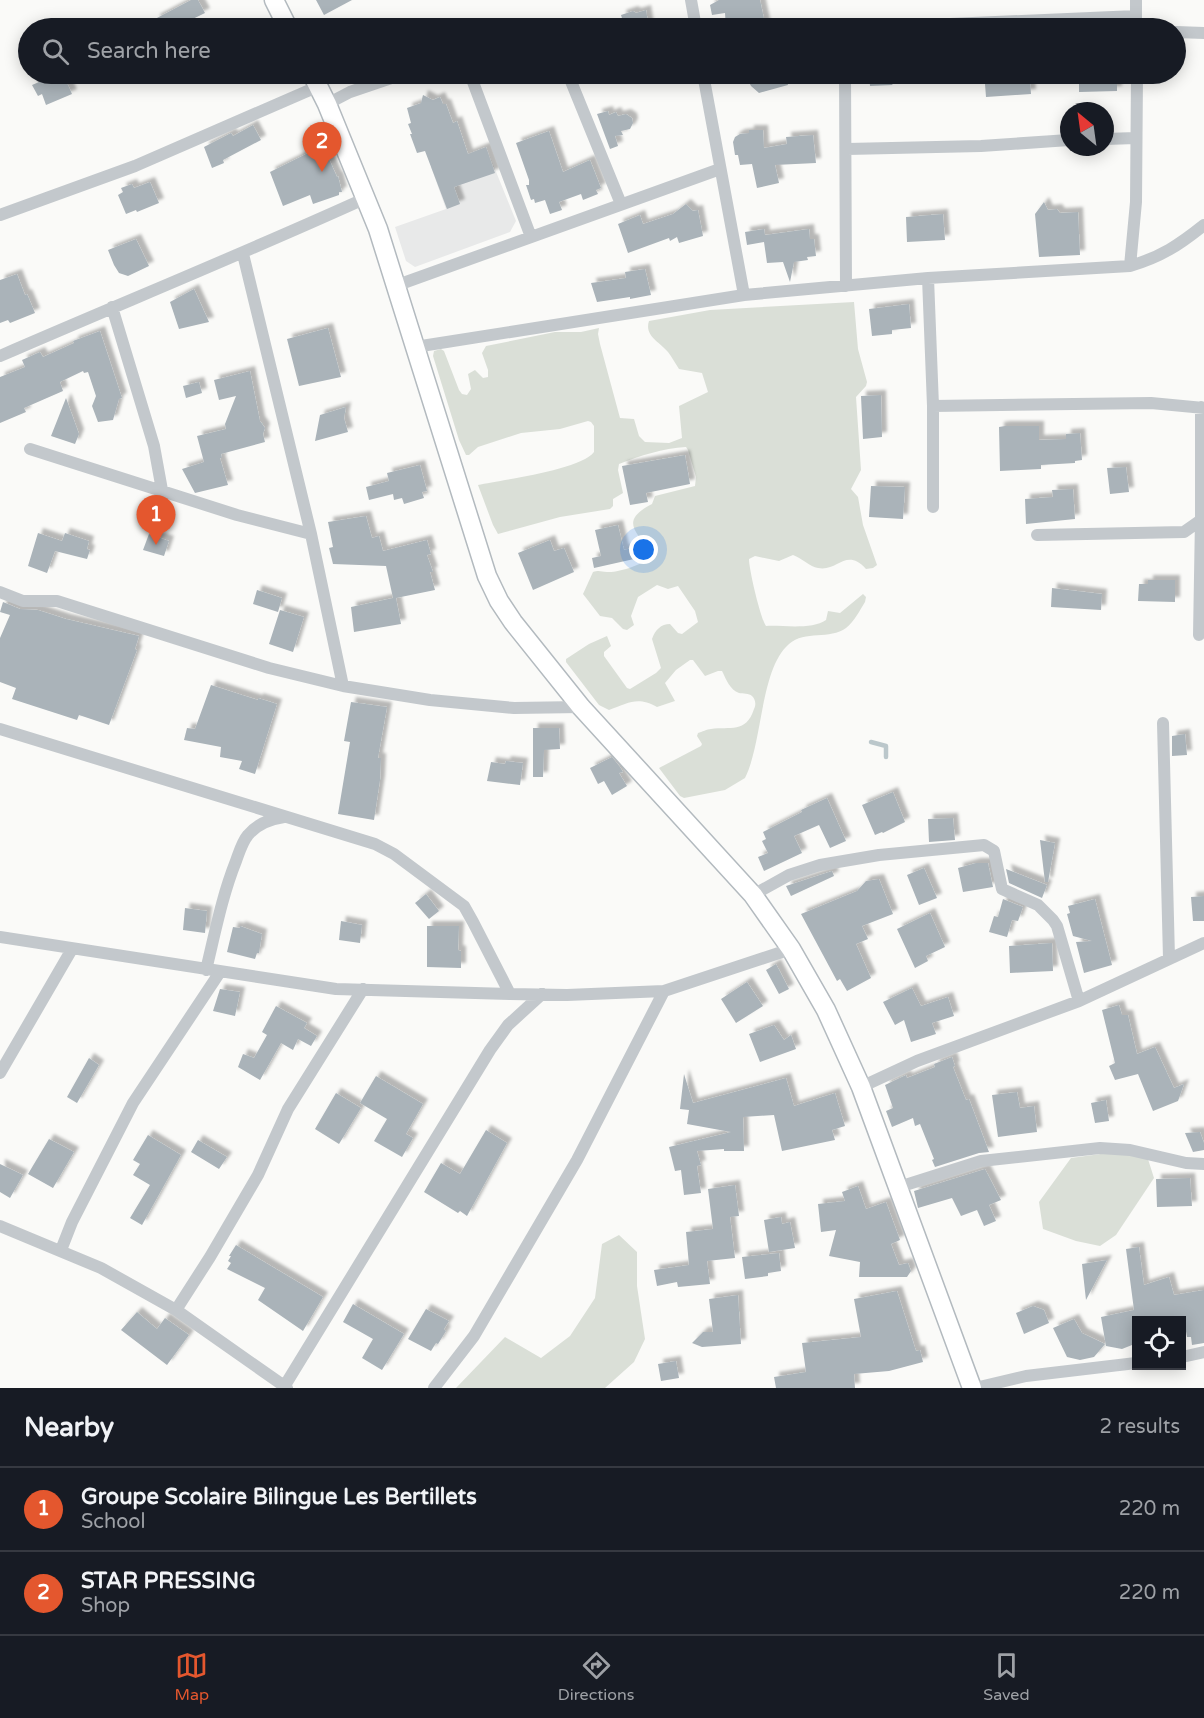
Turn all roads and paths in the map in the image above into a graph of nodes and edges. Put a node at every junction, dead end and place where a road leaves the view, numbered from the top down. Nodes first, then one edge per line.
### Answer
1 (274, 0) edge
2 (691, 0) edge
3 (1136, 0) edge
4 (283, 18) edge
5 (694, 18) edge
6 (1136, 18) edge
7 (1186, 32) edge
8 (1204, 33) edge
9 (308, 84) edge
10 (318, 84) edge
11 (374, 84) edge
12 (474, 84) edge
13 (572, 84) edge
14 (705, 84) edge
15 (845, 84) edge
16 (1137, 84) edge
17 (327, 104) junction
18 (1137, 138) junction
19 (1114, 139) edge
20 (1060, 141) edge
21 (847, 149) junction
22 (720, 169) junction
23 (366, 198) junction
24 (621, 204) junction
25 (0, 215) edge
26 (1204, 225) edge
27 (531, 237) junction
28 (243, 254) junction
29 (1130, 266) junction
30 (928, 279) junction
31 (395, 286) junction
32 (846, 286) junction
33 (744, 295) junction
34 (112, 307) junction
35 (415, 347) junction
36 (0, 356) edge
37 (933, 406) junction
38 (1202, 408) edge
39 (30, 448) dead end
40 (162, 490) junction
41 (933, 507) dead end
42 (1203, 518) edge
43 (311, 534) junction
44 (1037, 535) dead end
45 (0, 591) edge
46 (1199, 636) dead end
47 (343, 686) junction
48 (581, 707) junction
49 (1163, 723) dead end
50 (0, 729) edge
51 (286, 817) junction
52 (753, 895) junction
53 (0, 937) edge
54 (1204, 943) edge
55 (72, 949) junction
56 (791, 950) junction
57 (1169, 958) junction
58 (206, 970) junction
59 (220, 972) junction
60 (363, 989) junction
61 (664, 991) junction
62 (510, 994) junction
63 (542, 994) junction
64 (1079, 1001) junction
65 (0, 1073) edge
66 (861, 1087) junction
67 (1204, 1164) edge
68 (899, 1187) junction
69 (0, 1226) edge
70 (61, 1250) junction
71 (176, 1310) junction
72 (1204, 1352) edge
73 (1186, 1356) edge
74 (1132, 1364) edge
75 (286, 1387) edge
76 (434, 1388) edge
77 (973, 1388) edge

1 - 4 main road
2 - 5 street
3 - 6 street
7 - 8 street
9 - 25 street
10 - 17 main road
11 - 17 street
12 - 27 street
13 - 24 street
14 - 22 street
15 - 21 street
16 - 18 street
17 - 23 main road
18 - 19 street
18 - 29 street
20 - 21 street
21 - 32 street
22 - 24 street
22 - 33 street
23 - 28 street
23 - 31 main road
24 - 27 street
26 - 29 street
27 - 31 street
28 - 34 street
28 - 43 street
29 - 30 street
30 - 32 street
30 - 37 street
31 - 35 main road
32 - 33 street
33 - 35 street
34 - 36 street
34 - 40 street
35 - 48 main road
37 - 38 street
37 - 41 street
38 - 42 street
39 - 40 street
40 - 43 street
42 - 44 street
42 - 46 street
43 - 47 street
45 - 47 street
47 - 48 street
48 - 52 main road
49 - 57 street
50 - 51 street
51 - 58 street
51 - 62 street
52 - 56 main road
52 - 64 street
53 - 55 street
54 - 57 street
55 - 58 street
55 - 65 street
56 - 61 street
56 - 66 main road
57 - 64 street
58 - 59 street
59 - 60 street
59 - 70 street
60 - 62 street
60 - 71 street
61 - 63 street
61 - 76 street
62 - 63 street
63 - 75 street
64 - 66 street
66 - 68 main road
67 - 68 street
68 - 77 main road
69 - 70 street
70 - 71 street
71 - 75 street
72 - 73 street
74 - 77 street

